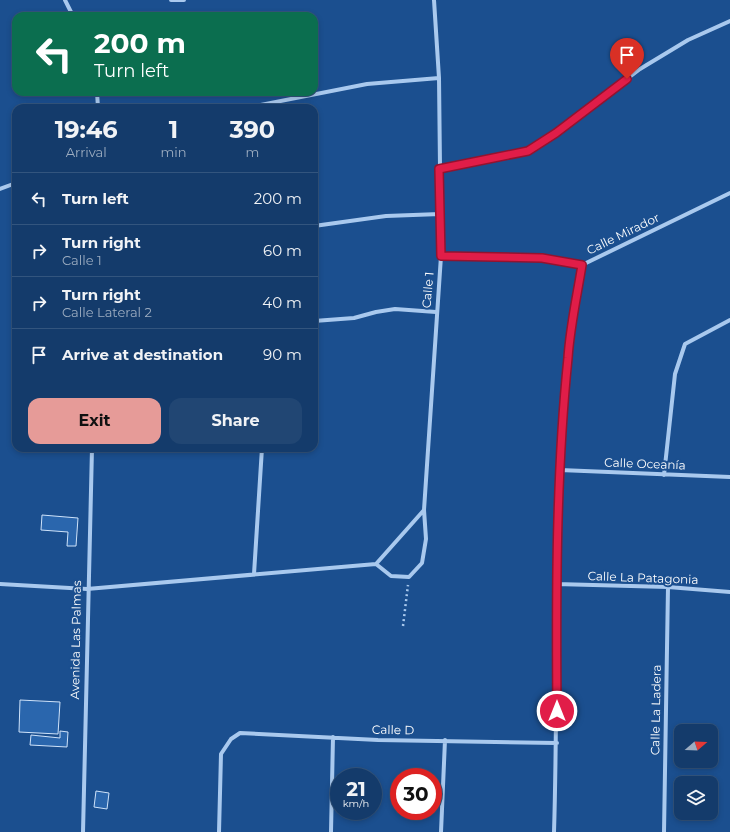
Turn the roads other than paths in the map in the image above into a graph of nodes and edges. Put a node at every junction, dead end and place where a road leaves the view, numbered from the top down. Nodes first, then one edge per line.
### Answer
1 (65, 0) edge
2 (171, 0) edge
3 (184, 0) edge
4 (434, 0) edge
5 (71, 12) edge
6 (730, 20) edge
7 (439, 78) junction
8 (318, 94) edge
9 (305, 96) edge
10 (269, 103) joint
11 (264, 104) edge
12 (439, 169) junction
13 (12, 184) edge
14 (0, 189) edge
15 (730, 193) edge
16 (440, 214) junction
17 (318, 225) edge
18 (441, 256) junction
19 (582, 265) junction
20 (436, 312) junction
21 (730, 320) edge
22 (318, 321) edge
23 (92, 452) edge
24 (262, 452) edge
25 (560, 470) junction
26 (664, 475) junction
27 (730, 477) edge
28 (424, 510) junction
29 (376, 564) junction
30 (254, 574) junction
31 (0, 584) edge
32 (556, 584) junction
33 (668, 587) junction
34 (87, 589) junction
35 (730, 592) edge
36 (333, 737) junction
37 (445, 740) junction
38 (557, 743) junction
39 (83, 832) edge
40 (219, 832) edge
41 (331, 832) edge
42 (441, 832) edge
43 (554, 832) edge
44 (664, 832) edge

1 - 5 street
2 - 3 street
4 - 7 street, Calle 1
6 - 12 street
7 - 8 street
7 - 12 street, Calle 1
9 - 10 street
10 - 11 street
12 - 16 street, Calle 1
13 - 14 street
15 - 19 street, Calle Mirador
16 - 17 street
16 - 18 street, Calle 1
18 - 19 street
18 - 20 street, Calle 1
19 - 25 street, Calle Mirador
20 - 22 street
20 - 28 street, Calle 1
21 - 26 street
23 - 34 street, Avenida Las Palmas
24 - 30 street
25 - 26 street, Calle Oceanía
25 - 32 street, Calle Mirador
26 - 27 street, Calle Oceanía
28 - 29 street
28 - 29 street, Calle 1
29 - 30 street
30 - 34 street
31 - 34 street
32 - 33 street, Calle La Patagonia
32 - 38 street, Calle Mirador
33 - 35 street, Calle La Patagonia
33 - 44 street, Calle La Ladera
34 - 39 street, Avenida Las Palmas
36 - 37 street, Calle D
36 - 40 street, Calle D
36 - 41 street
37 - 38 street, Calle D
37 - 42 street
38 - 43 street, Calle Mirador

